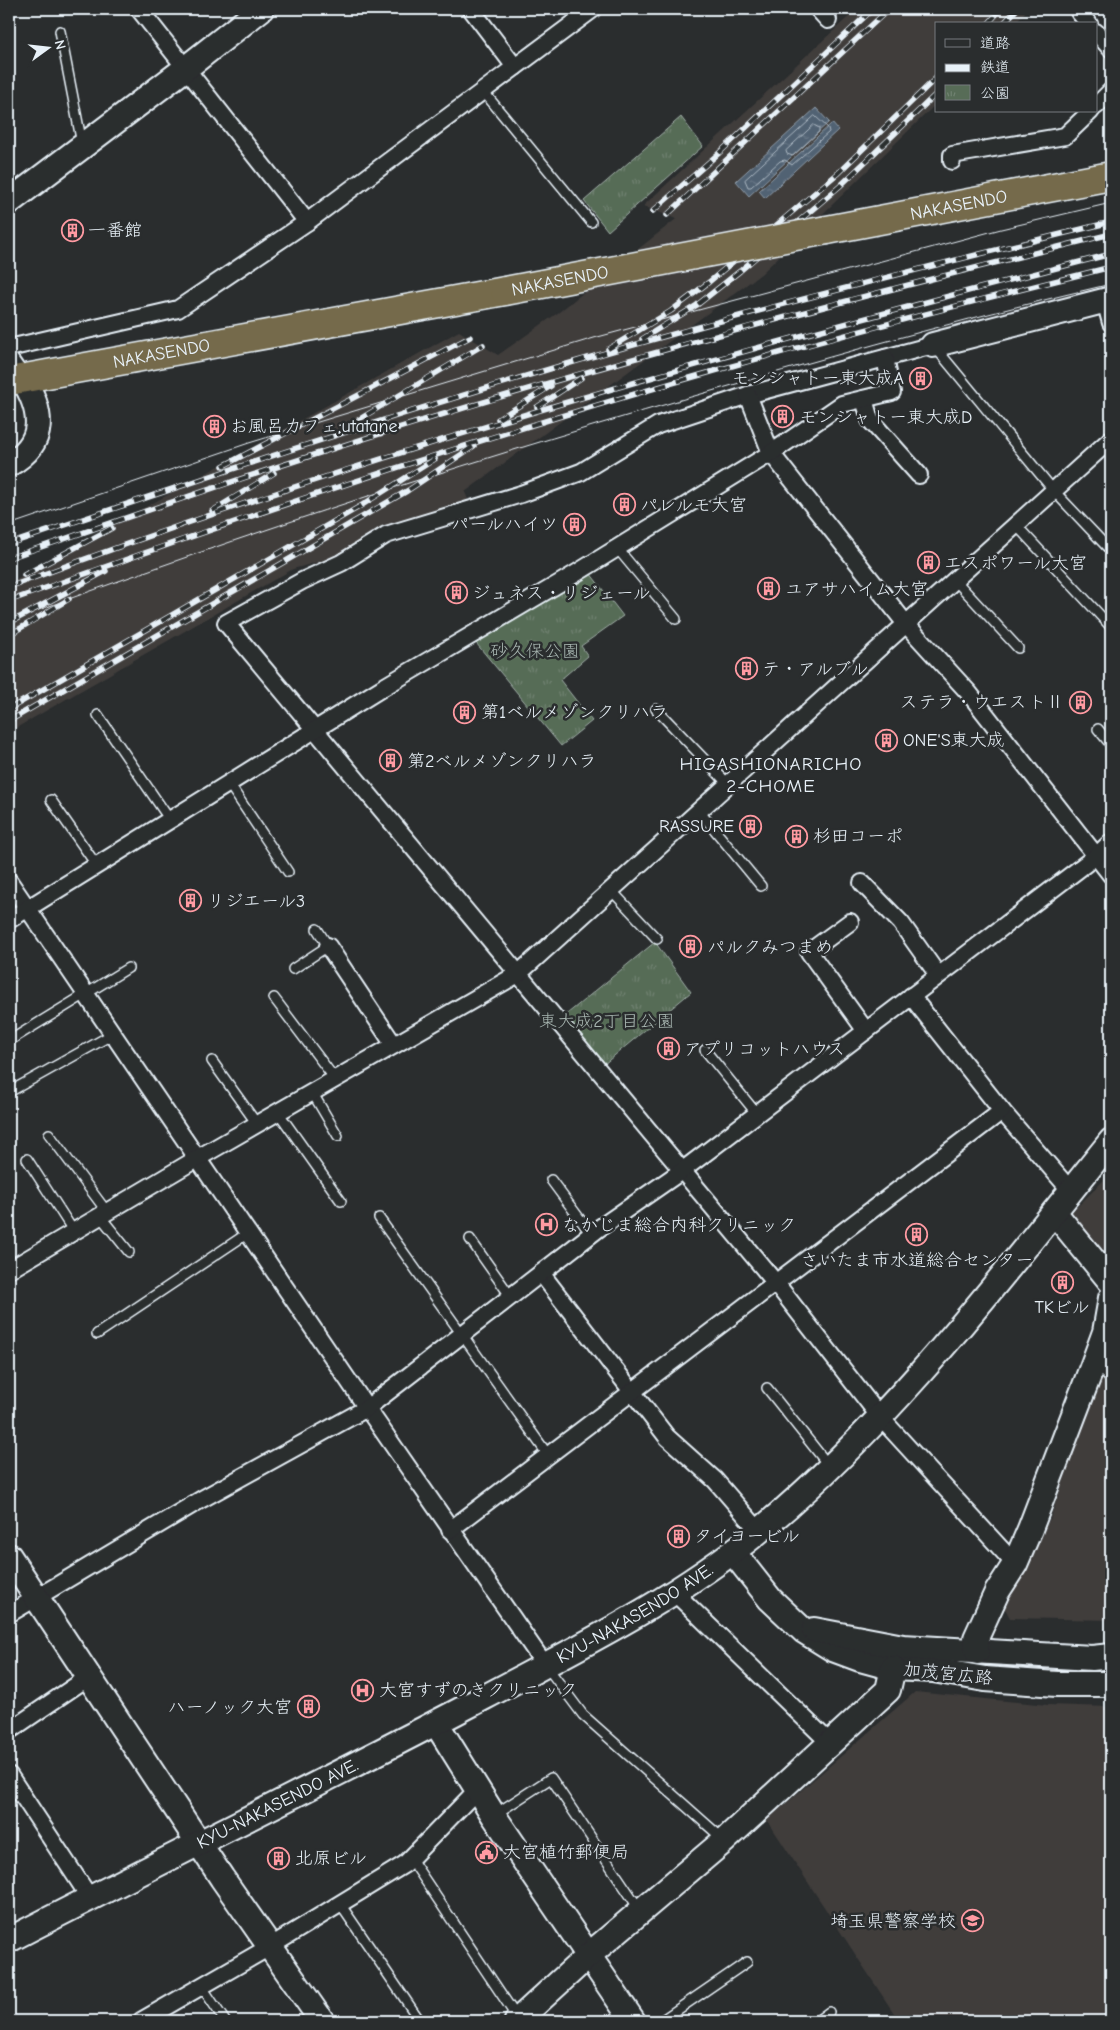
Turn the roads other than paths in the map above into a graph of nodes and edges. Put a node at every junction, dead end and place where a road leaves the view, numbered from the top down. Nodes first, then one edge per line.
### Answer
1 (139, 9) edge
2 (261, 9) edge
3 (471, 9) edge
4 (593, 9) edge
5 (60, 31) dead end
6 (1098, 34) edge
7 (1111, 49) edge
8 (515, 67) junction
9 (186, 68) junction
10 (483, 91) junction
11 (1111, 91) edge
12 (1098, 104) edge
13 (1084, 113) edge
14 (83, 146) junction
15 (952, 161) dead end
16 (1111, 176) edge
17 (9, 202) edge
18 (308, 222) junction
19 (590, 222) dead end
20 (1109, 308) edge
21 (933, 345) junction
22 (9, 348) edge
23 (885, 358) junction
24 (13, 373) edge
25 (748, 395) junction
26 (864, 399) junction
27 (1111, 439) edge
28 (771, 453) junction
29 (9, 464) edge
30 (919, 475) dead end
31 (1054, 491) junction
32 (1016, 525) junction
33 (617, 548) junction
34 (1111, 551) edge
35 (955, 580) junction
36 (676, 619) dead end
37 (906, 624) junction
38 (1111, 627) edge
39 (1018, 648) dead end
40 (656, 709) dead end
41 (98, 715) dead end
42 (316, 729) junction
43 (1098, 729) dead end
44 (1111, 745) edge
45 (229, 784) junction
46 (728, 784) junction
47 (51, 800) dead end
48 (699, 811) junction
49 (170, 820) junction
50 (1111, 842) edge
51 (1096, 856) junction
52 (97, 866) junction
53 (288, 872) dead end
54 (1111, 875) edge
55 (9, 880) edge
56 (862, 883) dead end
57 (761, 886) dead end
58 (611, 890) junction
59 (28, 909) junction
60 (9, 920) edge
61 (850, 922) dead end
62 (317, 929) dead end
63 (657, 939) dead end
64 (328, 946) junction
65 (128, 968) dead end
66 (294, 969) dead end
67 (518, 974) junction
68 (938, 975) junction
69 (86, 994) junction
70 (911, 996) junction
71 (274, 998) dead end
72 (866, 1030) junction
73 (113, 1034) junction
74 (9, 1041) edge
75 (394, 1045) junction
76 (705, 1050) dead end
77 (212, 1061) dead end
78 (335, 1079) junction
79 (9, 1092) edge
80 (312, 1092) junction
81 (1002, 1111) junction
82 (278, 1112) junction
83 (757, 1114) junction
84 (257, 1124) junction
85 (49, 1134) dead end
86 (338, 1136) dead end
87 (1111, 1141) edge
88 (198, 1158) junction
89 (27, 1160) dead end
90 (682, 1170) junction
91 (550, 1180) dead end
92 (1071, 1191) junction
93 (341, 1201) dead end
94 (1054, 1212) junction
95 (104, 1214) junction
96 (379, 1218) dead end
97 (74, 1232) junction
98 (248, 1233) junction
99 (591, 1234) junction
100 (470, 1239) dead end
101 (129, 1252) dead end
102 (10, 1266) edge
103 (541, 1273) junction
104 (775, 1282) junction
105 (1111, 1282) edge
106 (510, 1297) junction
107 (1111, 1298) edge
108 (97, 1334) dead end
109 (462, 1335) junction
110 (1094, 1362) junction
111 (1111, 1380) edge
112 (767, 1388) dead end
113 (632, 1391) junction
114 (367, 1408) junction
115 (880, 1417) junction
116 (548, 1455) junction
117 (830, 1467) junction
118 (450, 1530) junction
119 (759, 1531) junction
120 (733, 1552) junction
121 (9, 1556) edge
122 (1015, 1564) junction
123 (674, 1592) junction
124 (38, 1598) junction
125 (9, 1614) edge
126 (796, 1625) junction
127 (977, 1652) junction
128 (1111, 1656) edge
129 (545, 1665) junction
130 (893, 1668) junction
131 (90, 1676) junction
132 (1111, 1684) edge
133 (436, 1723) junction
134 (9, 1731) edge
135 (830, 1743) junction
136 (9, 1775) edge
137 (477, 1790) junction
138 (494, 1816) junction
139 (725, 1840) junction
140 (200, 1843) junction
141 (411, 1858) junction
142 (90, 1898) junction
143 (340, 1904) junction
144 (641, 1912) junction
145 (9, 1940) edge
146 (271, 1946) junction
147 (589, 1955) junction
148 (748, 1962) dead end
149 (202, 1987) junction
150 (829, 2012) dead end
151 (141, 2021) edge
152 (225, 2021) edge
153 (322, 2021) edge
154 (420, 2021) edge
155 (519, 2021) edge
156 (633, 2021) edge
157 (662, 2021) edge
158 (817, 2021) edge

1 - 9 street
2 - 9 street
3 - 8 street
4 - 8 street
5 - 14 lane
6 - 7 street
8 - 10 street
9 - 14 street
9 - 18 street
10 - 18 street
10 - 19 lane
11 - 12 street
13 - 15 street
14 - 17 street
16 - 24 highway, NAKASENDO, bridge
18 - 22 street
20 - 21 street
21 - 23 street
21 - 31 lane
23 - 25 street
23 - 26 street
24 - 29 street
25 - 28 street
25 - 42 street
26 - 28 street
26 - 30 street
27 - 31 street
28 - 33 street
28 - 37 street
31 - 32 street
31 - 34 lane
32 - 35 street
32 - 38 lane
33 - 36 lane
33 - 42 street
35 - 37 street
35 - 39 lane
37 - 46 street
37 - 51 street
40 - 46 lane
41 - 49 lane
42 - 45 street
42 - 67 street
43 - 44 lane
45 - 49 street
45 - 53 lane
46 - 48 street
47 - 52 lane
48 - 57 lane
48 - 58 street
49 - 52 street
50 - 51 street
51 - 54 street
51 - 68 street
52 - 59 street
55 - 59 street
56 - 68 street
58 - 63 lane
58 - 67 street
59 - 60 street
59 - 69 street
61 - 72 street
62 - 64 lane
64 - 66 lane
64 - 75 street
65 - 69 lane
67 - 75 street
67 - 90 street
68 - 70 street
69 - 73 street
69 - 74 lane
70 - 72 street
70 - 81 street
71 - 78 lane
72 - 83 street
73 - 79 lane
73 - 88 street
75 - 78 street
76 - 83 lane
77 - 84 lane
78 - 80 street
80 - 82 street
80 - 86 lane
81 - 92 street
81 - 104 street
82 - 84 street
82 - 93 lane
83 - 90 street
84 - 88 street
85 - 95 lane
87 - 92 street, KYU-NAKASENDO AVE.
88 - 95 street
88 - 98 street
89 - 97 lane
90 - 99 street
90 - 104 street
91 - 99 lane
92 - 94 street, KYU-NAKASENDO AVE.
94 - 105 street
94 - 115 street, KYU-NAKASENDO AVE.
95 - 97 street
95 - 101 lane
96 - 109 lane
97 - 102 street
98 - 108 lane
98 - 114 street
99 - 103 street
100 - 106 lane
103 - 106 street
103 - 113 street
104 - 113 street
104 - 115 street
106 - 109 street
107 - 110 street
109 - 114 street
109 - 116 lane
110 - 111 lane
110 - 122 street
112 - 117 lane
113 - 116 street
113 - 119 street
114 - 118 street
114 - 124 street
115 - 117 street, KYU-NAKASENDO AVE.
115 - 122 street
116 - 118 street
117 - 119 street, KYU-NAKASENDO AVE.
118 - 129 street
119 - 120 street, KYU-NAKASENDO AVE.
120 - 123 street, KYU-NAKASENDO AVE.
120 - 126 street, 加茂宮広路
121 - 124 street
122 - 127 street
123 - 129 street, KYU-NAKASENDO AVE.
123 - 135 street
124 - 125 street
124 - 131 street
126 - 127 street, 加茂宮広路
126 - 130 street, 加茂宮広路
127 - 128 street, 加茂宮広路
129 - 133 street, KYU-NAKASENDO AVE.
129 - 139 lane
130 - 132 street, 加茂宮広路
130 - 135 street
131 - 134 street
131 - 140 street
133 - 137 street
133 - 140 street, KYU-NAKASENDO AVE.
135 - 139 street
136 - 142 street
137 - 138 street
137 - 141 street
138 - 144 lane
138 - 147 street
139 - 144 street
140 - 142 street, KYU-NAKASENDO AVE.
140 - 146 street
141 - 143 street
141 - 155 lane
142 - 145 street, KYU-NAKASENDO AVE.
143 - 146 street
143 - 154 lane
144 - 147 street
146 - 149 street
146 - 153 street
147 - 155 street
147 - 156 street
148 - 157 lane
149 - 151 street
149 - 152 lane
150 - 158 lane

